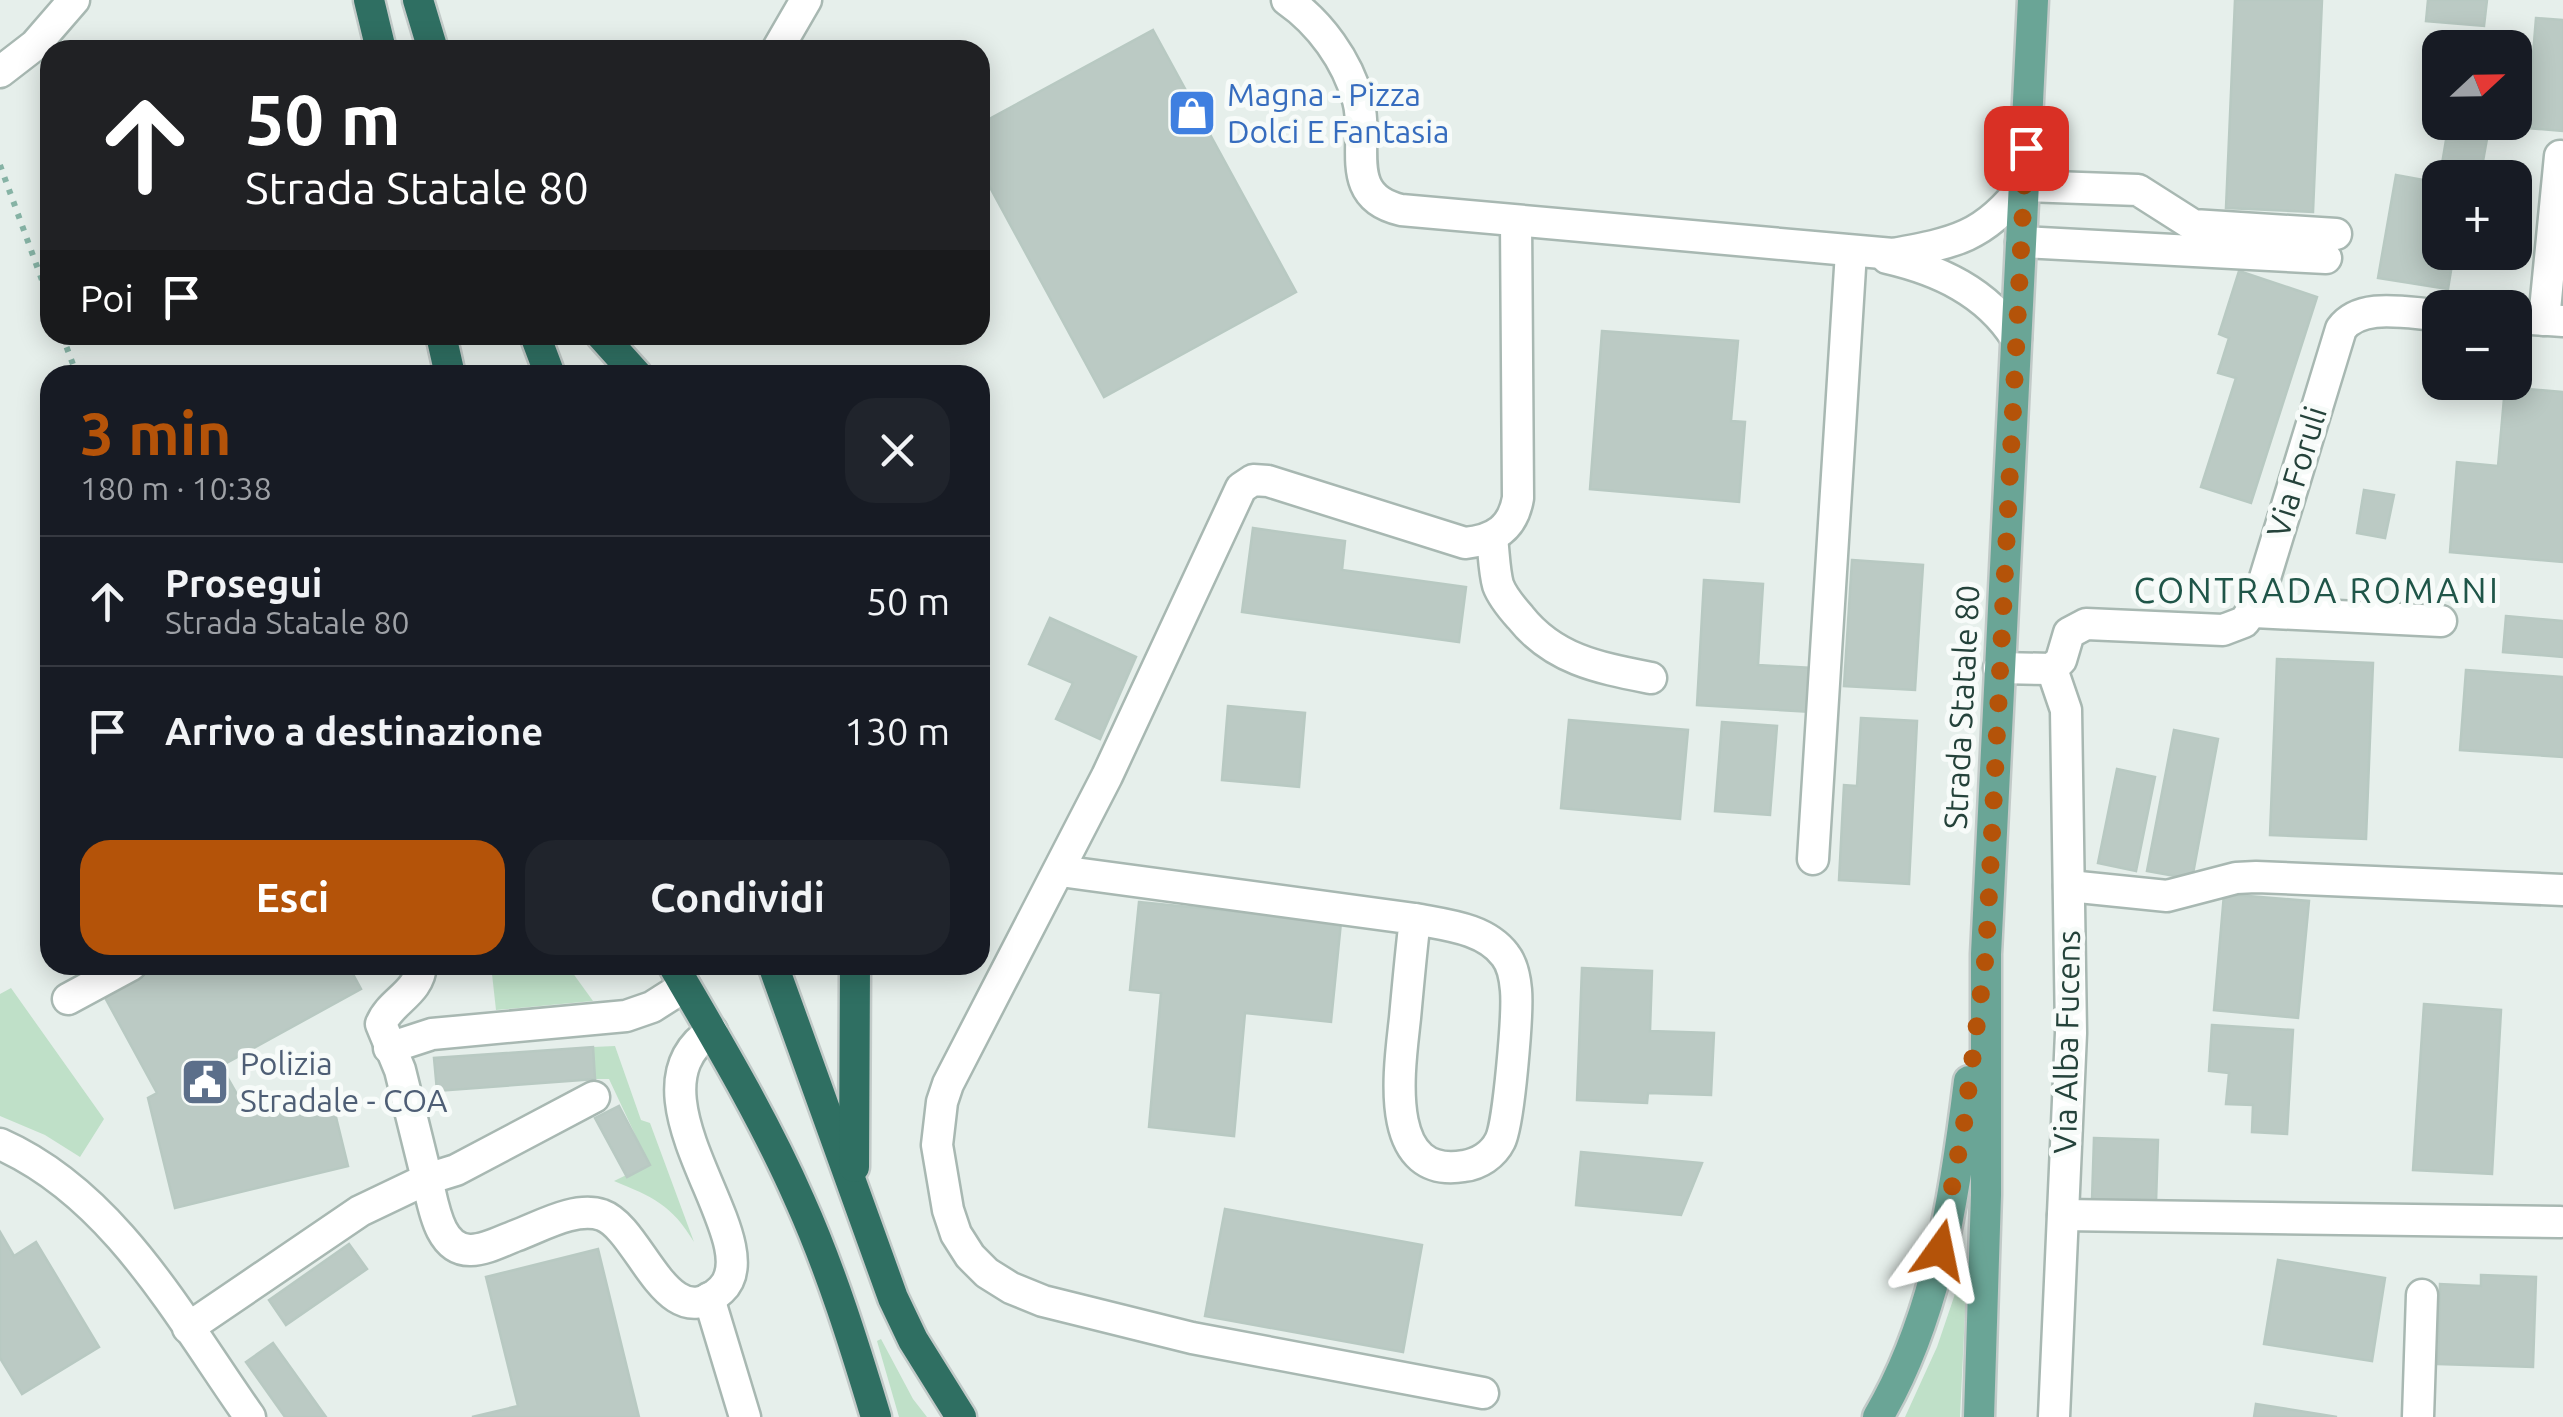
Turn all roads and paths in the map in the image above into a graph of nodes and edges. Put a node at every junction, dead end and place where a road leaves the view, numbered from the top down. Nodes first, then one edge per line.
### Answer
1 (74, 0) edge
2 (369, 0) edge
3 (418, 0) edge
4 (806, 0) edge
5 (1287, 0) edge
6 (2033, 0) edge
7 (379, 40) edge
8 (430, 40) edge
9 (784, 40) edge
10 (0, 72) edge
11 (2560, 156) dead end
12 (0, 166) edge
13 (2024, 186) junction
14 (1516, 221) junction
15 (1955, 240) junction
16 (1858, 253) junction
17 (2020, 254) junction
18 (40, 275) edge
19 (1951, 280) junction
20 (2422, 314) edge
21 (2541, 320) edge
22 (2016, 338) junction
23 (610, 345) edge
24 (628, 365) edge
25 (1492, 538) junction
26 (2254, 612) junction
27 (2441, 621) dead end
28 (1999, 668) junction
29 (2052, 668) junction
30 (1651, 678) dead end
31 (1812, 859) dead end
32 (1060, 871) junction
33 (2068, 886) junction
34 (2563, 890) edge
35 (1415, 919) junction
36 (1986, 954) junction
37 (112, 975) edge
38 (418, 975) edge
39 (679, 975) edge
40 (777, 975) edge
41 (855, 975) edge
42 (68, 999) dead end
43 (712, 1031) junction
44 (389, 1048) junction
45 (594, 1097) dead end
46 (0, 1144) edge
47 (427, 1179) junction
48 (2063, 1214) junction
49 (2560, 1222) dead end
50 (864, 1224) junction
51 (2422, 1295) dead end
52 (709, 1298) junction
53 (188, 1328) junction
54 (1483, 1393) dead end
55 (250, 1417) edge
56 (745, 1417) edge
57 (876, 1417) edge
58 (961, 1417) edge
59 (1878, 1417) edge
60 (1979, 1417) edge
61 (2054, 1417) edge
62 (2418, 1417) edge

1 - 10 street
2 - 7 highway
3 - 8 highway
4 - 9 street
5 - 14 street
6 - 13 main road, Strada Statale 80
11 - 21 street
12 - 18 path
13 - 15 street
13 - 17 main road, Strada Statale 80
13 - 17 street
14 - 16 street
14 - 25 street
15 - 16 street
15 - 17 street
16 - 19 street
16 - 31 street
17 - 19 street
17 - 22 main road, Strada Statale 80
19 - 22 street
20 - 26 street, Via Foruli
22 - 28 main road, Strada Statale 80
23 - 24 highway
25 - 30 street
25 - 32 street
26 - 27 street
26 - 29 street
28 - 29 street
28 - 36 main road, Strada Statale 80
29 - 33 street, Via Alba Fucens
32 - 35 street
32 - 54 street
33 - 34 street
33 - 48 street, Via Alba Fucens
35 - 35 street
36 - 59 main road
36 - 60 main road, Strada Statale 80
37 - 42 street
38 - 44 street
39 - 43 highway
39 - 44 street
40 - 50 highway
41 - 50 highway
43 - 52 street
43 - 57 highway
44 - 47 street
45 - 47 street
46 - 53 street
47 - 52 street
47 - 53 street
48 - 49 street
48 - 61 street, Via Alba Fucens
50 - 58 highway
51 - 62 street
52 - 56 street
53 - 55 street

